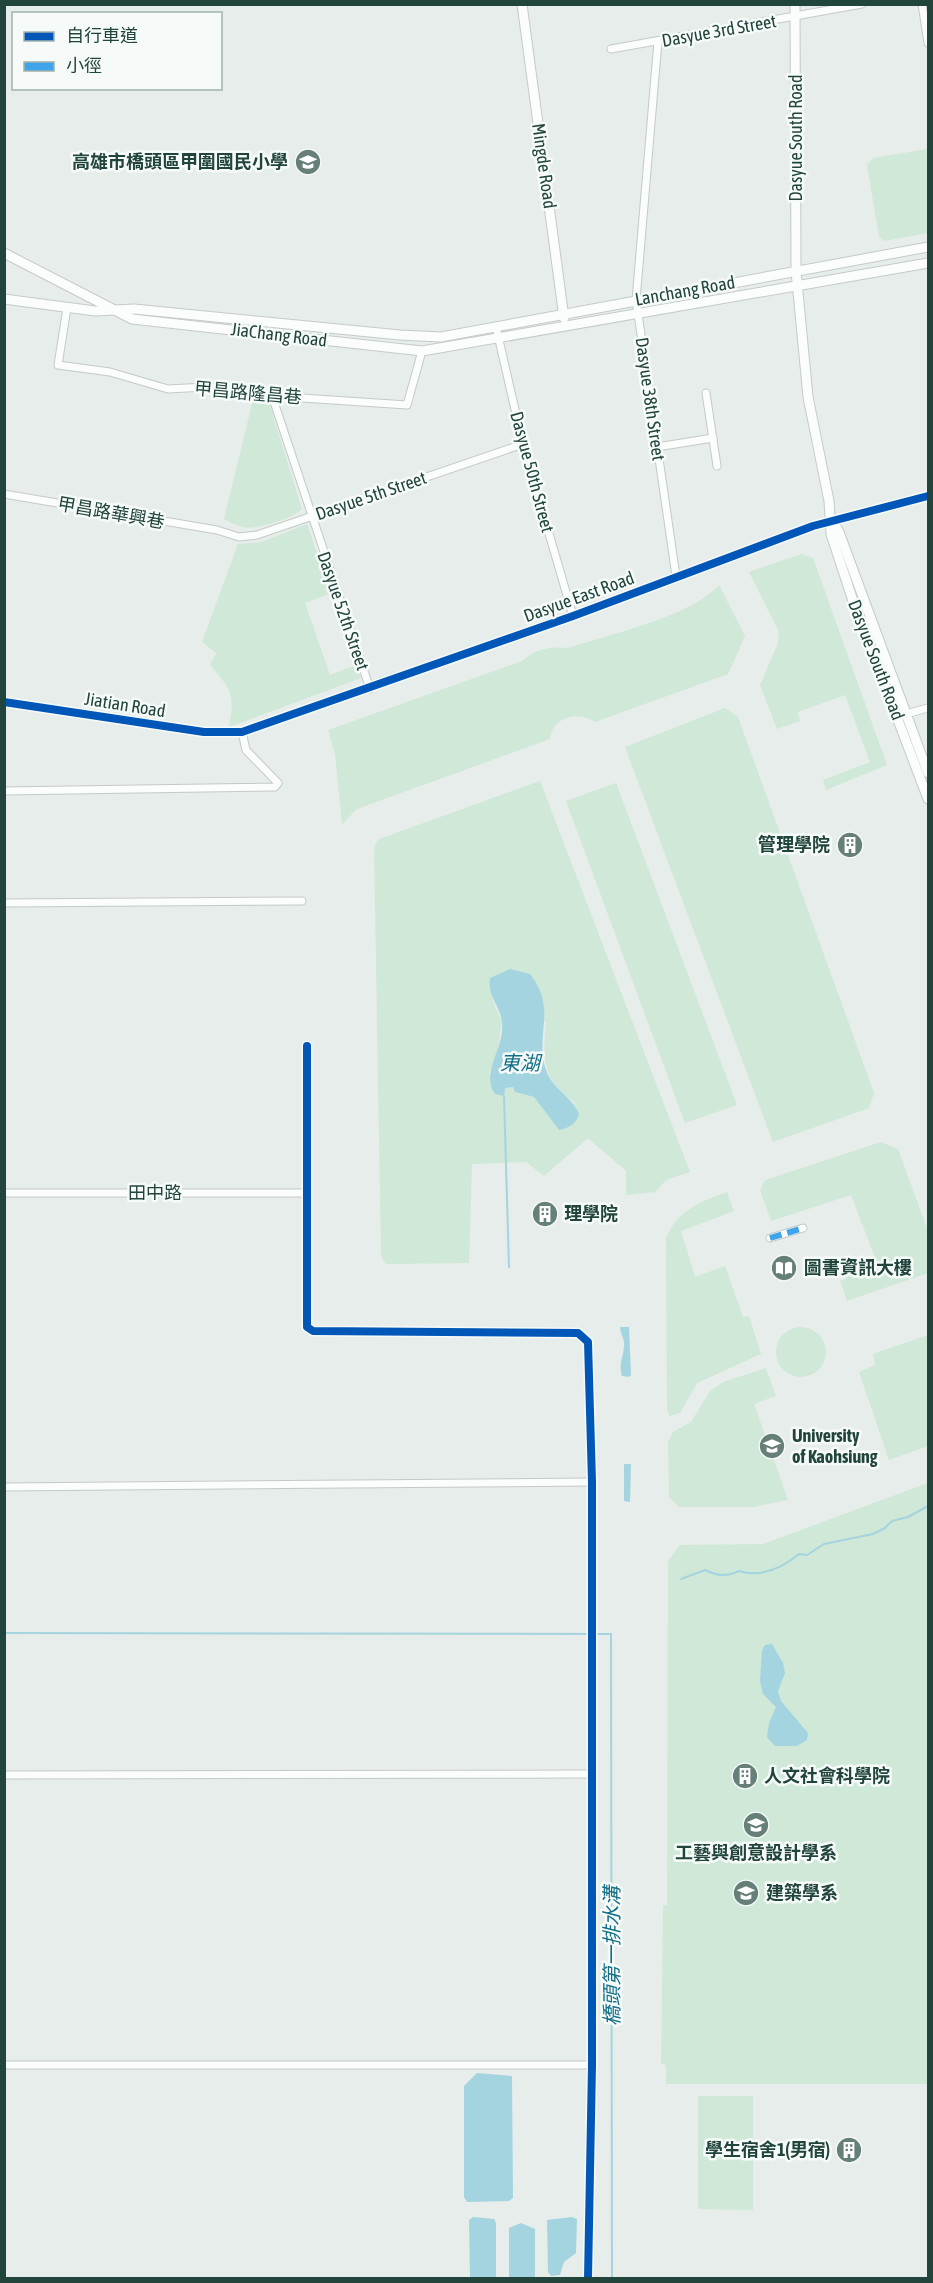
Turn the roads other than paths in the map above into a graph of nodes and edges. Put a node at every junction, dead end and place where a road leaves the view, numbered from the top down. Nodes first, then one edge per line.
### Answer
1 (522, 4) edge
2 (795, 4) edge
3 (862, 4) edge
4 (922, 4) edge
5 (795, 18) junction
6 (658, 41) junction
7 (928, 43) edge
8 (611, 49) dead end
9 (928, 247) edge
10 (4, 253) edge
11 (928, 263) edge
12 (796, 271) junction
13 (797, 286) junction
14 (4, 299) edge
15 (636, 300) junction
16 (67, 308) junction
17 (114, 311) junction
18 (563, 313) junction
19 (638, 314) junction
20 (496, 327) junction
21 (566, 327) junction
22 (498, 339) junction
23 (444, 349) joint
24 (422, 351) junction
25 (706, 393) dead end
26 (272, 396) junction
27 (713, 438) junction
28 (523, 444) junction
29 (657, 447) junction
30 (717, 466) dead end
31 (4, 494) edge
32 (928, 495) edge
33 (312, 517) junction
34 (832, 520) junction
35 (217, 530) joint
36 (676, 576) junction
37 (573, 616) junction
38 (370, 688) junction
39 (4, 702) edge
40 (928, 708) edge
41 (901, 715) junction
42 (242, 732) junction
43 (928, 773) edge
44 (4, 791) edge
45 (928, 799) edge
46 (302, 901) dead end
47 (4, 903) edge
48 (307, 1046) dead end
49 (305, 1193) junction
50 (4, 1194) edge
51 (803, 1228) dead end
52 (770, 1238) dead end
53 (592, 1482) junction
54 (4, 1487) edge
55 (591, 1774) junction
56 (4, 1775) edge
57 (4, 2065) edge
58 (592, 2065) junction
59 (588, 2278) edge

1 - 18 street, Mingde Road
2 - 5 street, Dasyue South Road
3 - 5 street, Dasyue 3rd Street
4 - 7 street
5 - 6 street, Dasyue 3rd Street
5 - 12 street, Dasyue South Road
6 - 8 street, Dasyue 3rd Street
6 - 15 street, Dasyue 38th Street
9 - 12 street, Lanchang Road
10 - 17 street
11 - 13 street, Lanchang Road
12 - 13 street, Dasyue South Road
12 - 15 street, Lanchang Road
13 - 19 street, Lanchang Road
13 - 34 street, Dasyue South Road
14 - 16 street
15 - 18 street, Lanchang Road
15 - 19 street, Dasyue 38th Street
16 - 17 street
16 - 26 street, 甲昌路隆昌巷
17 - 20 street, Lanchang Road
17 - 24 street, JiaChang Road
18 - 20 street, Lanchang Road
18 - 21 street, Mingde Road
19 - 21 street, Lanchang Road
19 - 29 street, Dasyue 38th Street
20 - 22 street, Dasyue 50th Street
21 - 22 street, Lanchang Road
22 - 23 street, Lanchang Road
22 - 28 street, Dasyue 50th Street
23 - 24 street, JiaChang Road
24 - 26 street, 甲昌路隆昌巷
25 - 27 street
26 - 33 street, Dasyue 52th Street
27 - 29 street
27 - 30 street
28 - 33 street, Dasyue 5th Street
28 - 37 street, Dasyue 50th Street
29 - 36 street, Dasyue 38th Street
31 - 35 street, 甲昌路華興巷
32 - 34 street, Dasyue East Road
33 - 35 street, Dasyue 5th Street
33 - 38 street, Dasyue 52th Street
34 - 36 street, Dasyue East Road
34 - 41 street, Dasyue South Road
36 - 37 street, Dasyue East Road
37 - 38 street, Dasyue East Road
38 - 42 street, Dasyue East Road
39 - 42 street, Jiatian Road
40 - 41 street
41 - 43 street, Dasyue South Road
41 - 45 street, Dasyue South Road
42 - 44 street
46 - 47 street
48 - 49 street
49 - 50 street, 田中路
49 - 53 street
51 - 52 street
53 - 54 street
53 - 55 street
55 - 56 street
55 - 58 street
57 - 58 street
58 - 59 street

